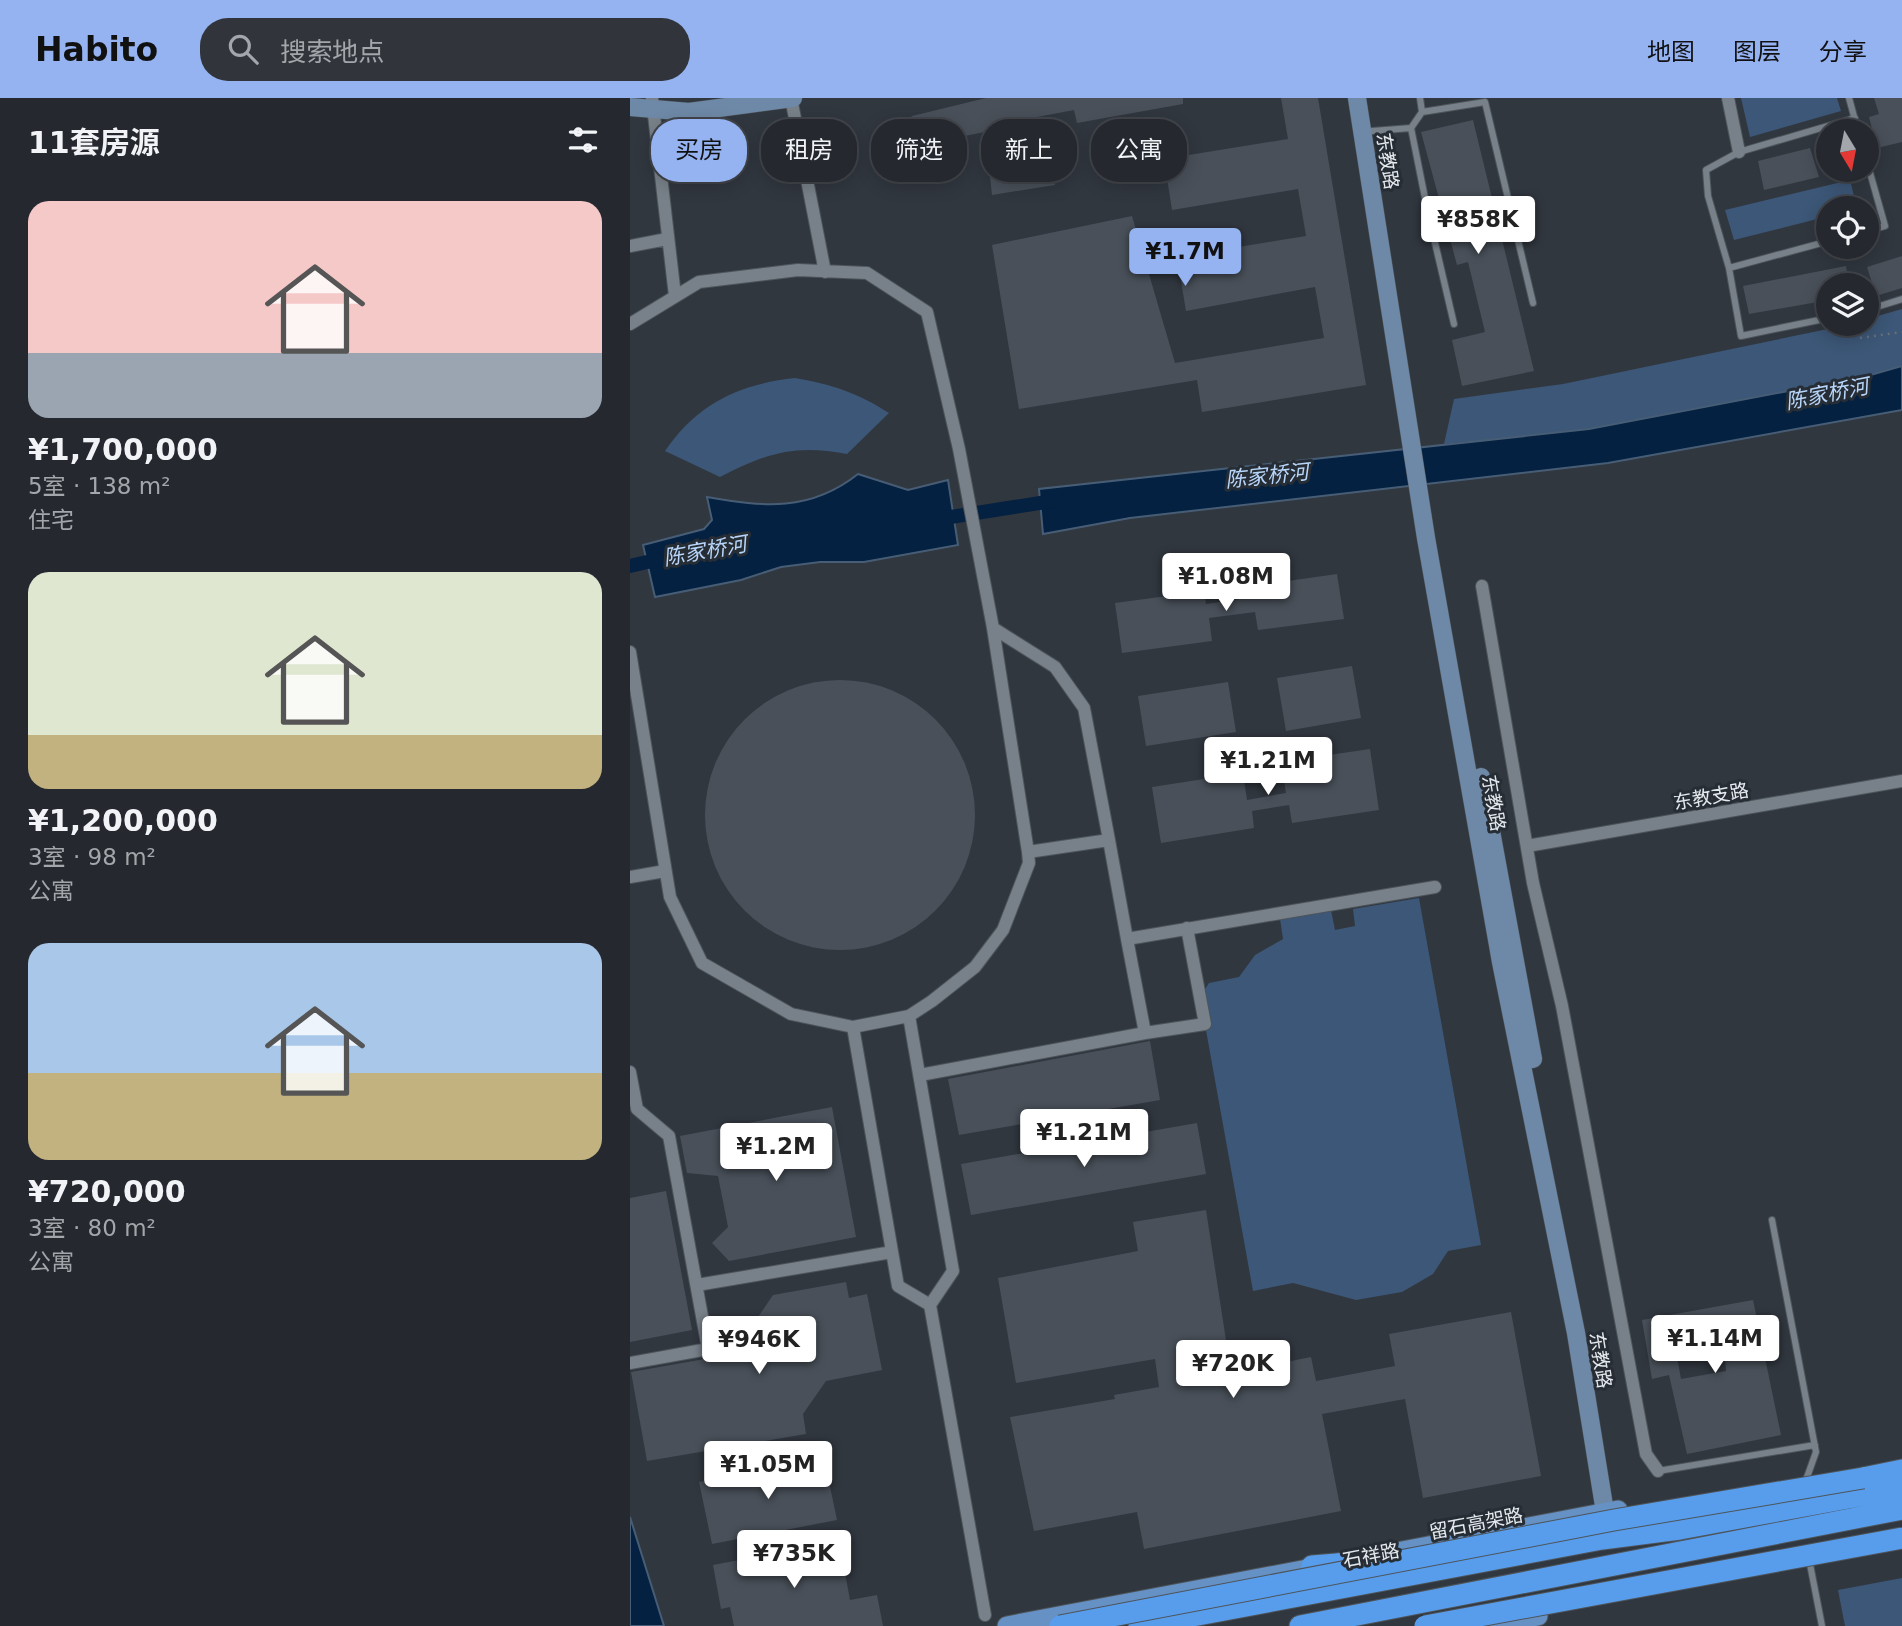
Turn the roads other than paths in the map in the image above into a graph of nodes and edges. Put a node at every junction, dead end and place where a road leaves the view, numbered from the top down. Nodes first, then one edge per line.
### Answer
1 (792, 98) edge
2 (1357, 98) edge
3 (1367, 98) edge
4 (1420, 98) edge
5 (1728, 98) edge
6 (1849, 98) edge
7 (652, 104) edge
8 (630, 107) edge
9 (1422, 112) junction
10 (1855, 118) joint
11 (1411, 128) junction
12 (1372, 131) junction
13 (1739, 152) junction
14 (1879, 205) edge
15 (1879, 228) edge
16 (667, 239) junction
17 (1816, 245) edge
18 (630, 246) edge
19 (1730, 268) junction
20 (825, 272) junction
21 (675, 296) junction
22 (1902, 299) edge
23 (1533, 303) dead end
24 (1879, 306) edge
25 (1816, 321) edge
26 (630, 324) edge
27 (1454, 324) dead end
28 (1410, 397) junction
29 (1482, 586) dead end
30 (993, 628) junction
31 (630, 652) edge
32 (1902, 781) edge
33 (1108, 840) junction
34 (1527, 846) junction
35 (1028, 852) junction
36 (665, 871) junction
37 (630, 877) edge
38 (1435, 887) dead end
39 (1187, 928) junction
40 (1127, 939) junction
41 (909, 1016) junction
42 (853, 1027) junction
43 (1145, 1033) junction
44 (630, 1072) edge
45 (920, 1075) junction
46 (1772, 1220) dead end
47 (892, 1252) junction
48 (697, 1285) junction
49 (930, 1305) junction
50 (630, 1363) edge
51 (1815, 1445) junction
52 (1902, 1461) edge
53 (1902, 1469) edge
54 (1658, 1471) joint
55 (1806, 1480) junction
56 (1902, 1488) edge
57 (1902, 1509) edge
58 (1609, 1511) junction
59 (1902, 1530) edge
60 (1902, 1538) edge
61 (1602, 1539) junction
62 (1807, 1550) junction
63 (1661, 1556) junction
64 (1312, 1566) junction
65 (1234, 1581) junction
66 (985, 1615) dead end
67 (1007, 1626) edge
68 (1060, 1626) edge
69 (1099, 1626) edge
70 (1139, 1626) edge
71 (1300, 1626) edge
72 (1413, 1626) edge
73 (1425, 1626) edge
74 (1484, 1626) edge
75 (1822, 1626) edge

1 - 7 street
1 - 20 street
2 - 28 street, 东教路
3 - 12 street, 东教路
4 - 9 lane
5 - 13 street
6 - 10 lane
7 - 8 street
7 - 16 street
9 - 11 lane
9 - 23 lane
10 - 13 lane
11 - 12 lane
11 - 27 lane
12 - 28 street, 东教路
13 - 19 lane
14 - 15 lane
16 - 18 street
16 - 21 street
17 - 19 lane
19 - 25 lane
20 - 21 street
20 - 30 street
21 - 26 street
22 - 24 lane
28 - 58 street, 东教路
29 - 34 street
30 - 33 street
30 - 35 street
31 - 36 street
32 - 34 street, 东教支路
33 - 35 street
33 - 40 street
34 - 54 street
35 - 41 street
36 - 37 street
36 - 42 street
38 - 39 street
39 - 40 street
39 - 43 street
40 - 43 street
41 - 42 street
41 - 45 street
42 - 47 street
43 - 45 street
44 - 48 street
45 - 49 street
46 - 51 lane
47 - 48 street
47 - 49 street
48 - 50 street
49 - 66 street
51 - 54 lane
51 - 55 lane
52 - 55 main road, 石祥路
53 - 68 highway, 留石高架路, bridge
55 - 58 main road, 石祥路
56 - 61 highway, 留石高架路
57 - 63 highway
58 - 64 main road, 石祥路
59 - 62 main road
60 - 73 highway, bridge
61 - 64 highway
61 - 70 highway, 留石高架路
62 - 74 main road
62 - 75 lane
63 - 71 highway
63 - 72 highway
64 - 65 main road, 石祥路
65 - 67 main road, 石祥路
65 - 69 highway

